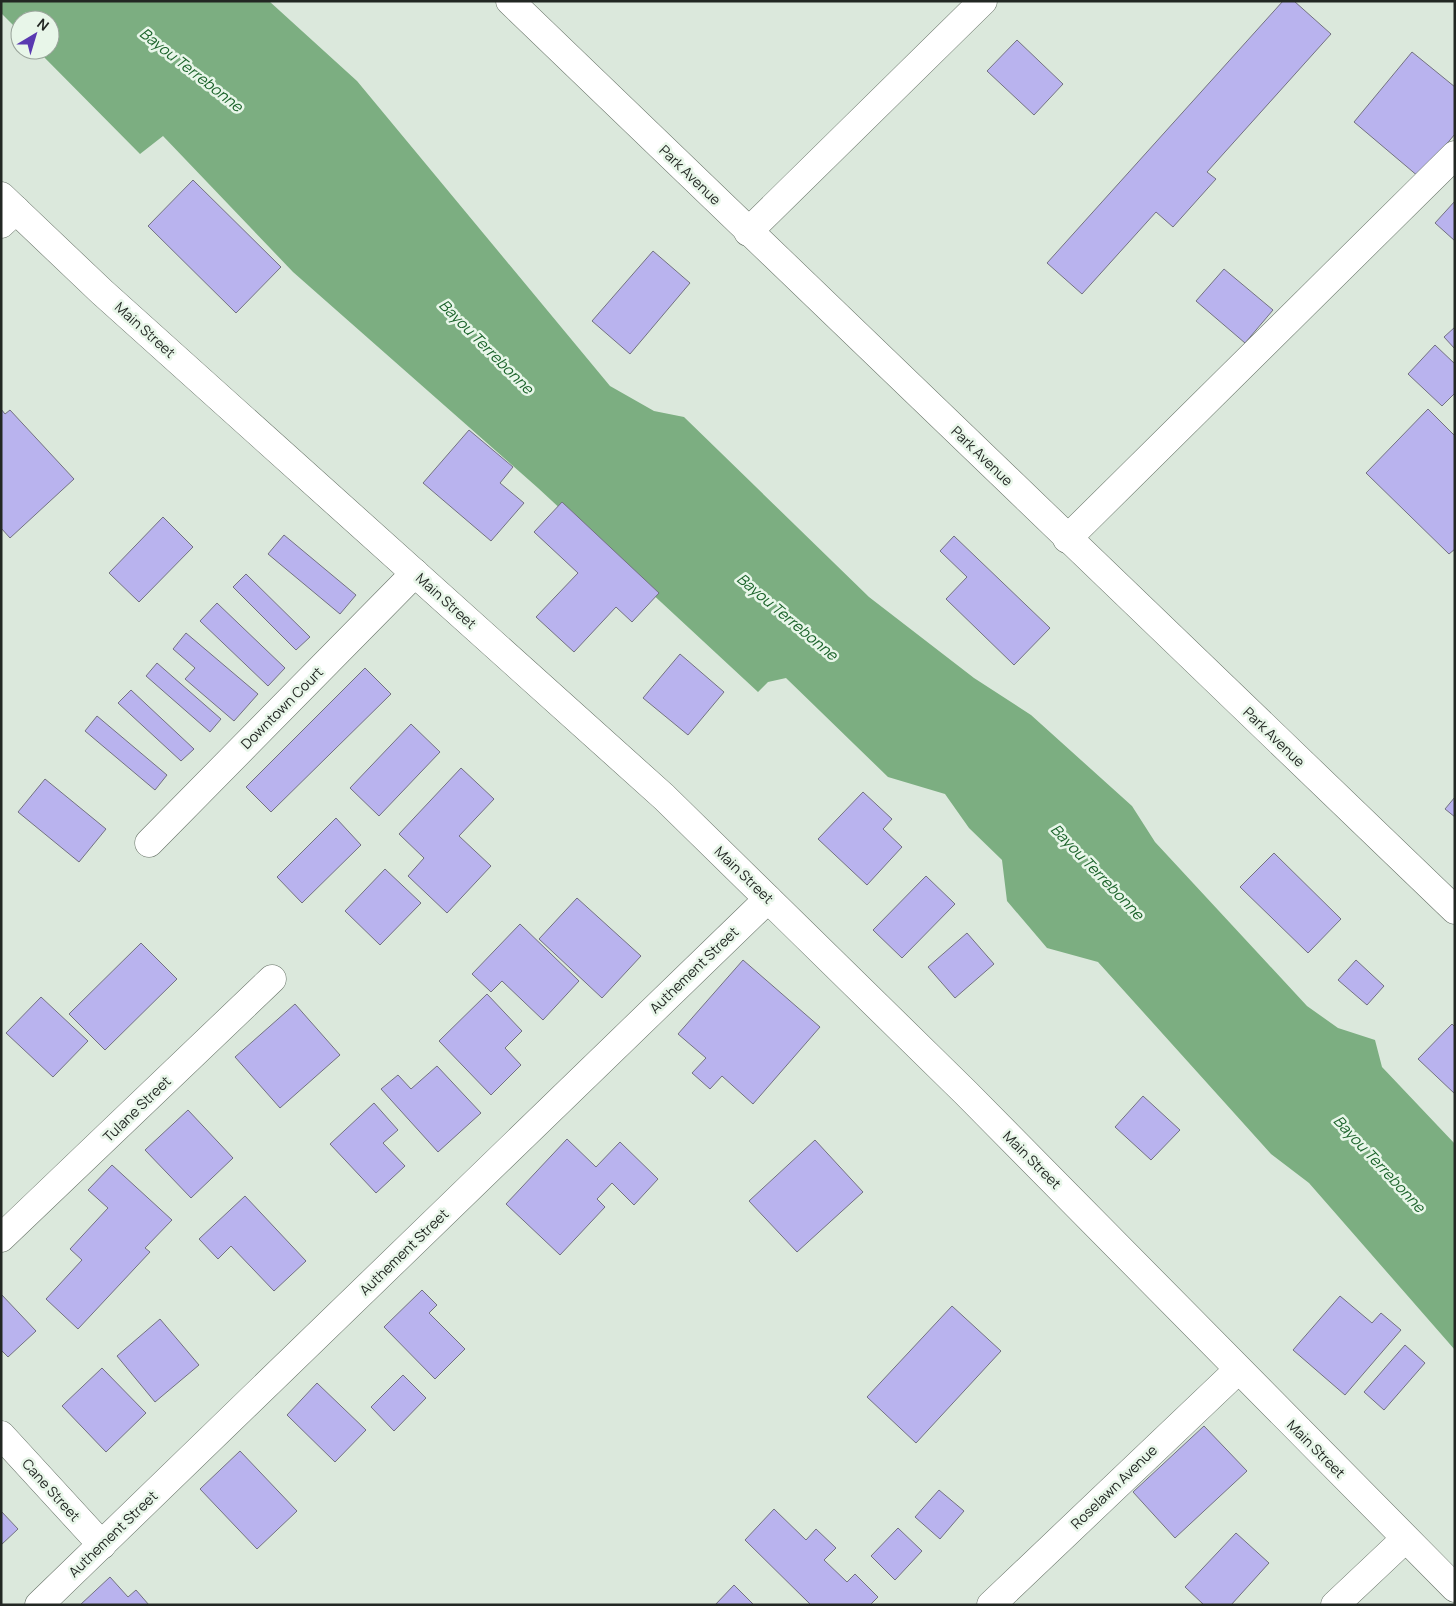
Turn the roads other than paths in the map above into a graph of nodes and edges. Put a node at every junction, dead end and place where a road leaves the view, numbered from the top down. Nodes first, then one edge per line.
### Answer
1 (510, 1) edge
2 (983, 1) edge
3 (1455, 155) edge
4 (6, 210) edge
5 (748, 232) junction
6 (1067, 539) junction
7 (415, 573) junction
8 (149, 843) dead end
9 (768, 899) junction
10 (1455, 910) edge
11 (272, 979) dead end
12 (1, 1238) edge
13 (1238, 1370) junction
14 (1, 1435) edge
15 (1404, 1539) junction
16 (102, 1545) junction
17 (1455, 1588) edge
18 (38, 1605) edge
19 (991, 1605) edge
20 (1335, 1605) edge

1 - 5 main road, Park Avenue
2 - 5 main road
3 - 6 main road
4 - 7 main road, Main Street
5 - 6 main road, Park Avenue
6 - 10 main road, Park Avenue
7 - 8 main road, Downtown Court
7 - 9 main road, Main Street
9 - 13 main road, Main Street
9 - 16 main road, Authement Street
11 - 12 main road, Tulane Street
13 - 15 main road, Main Street
13 - 19 main road, Roselawn Avenue
14 - 16 main road, Cane Street
15 - 17 main road, Main Street
15 - 20 main road
16 - 18 main road, Authement Street

